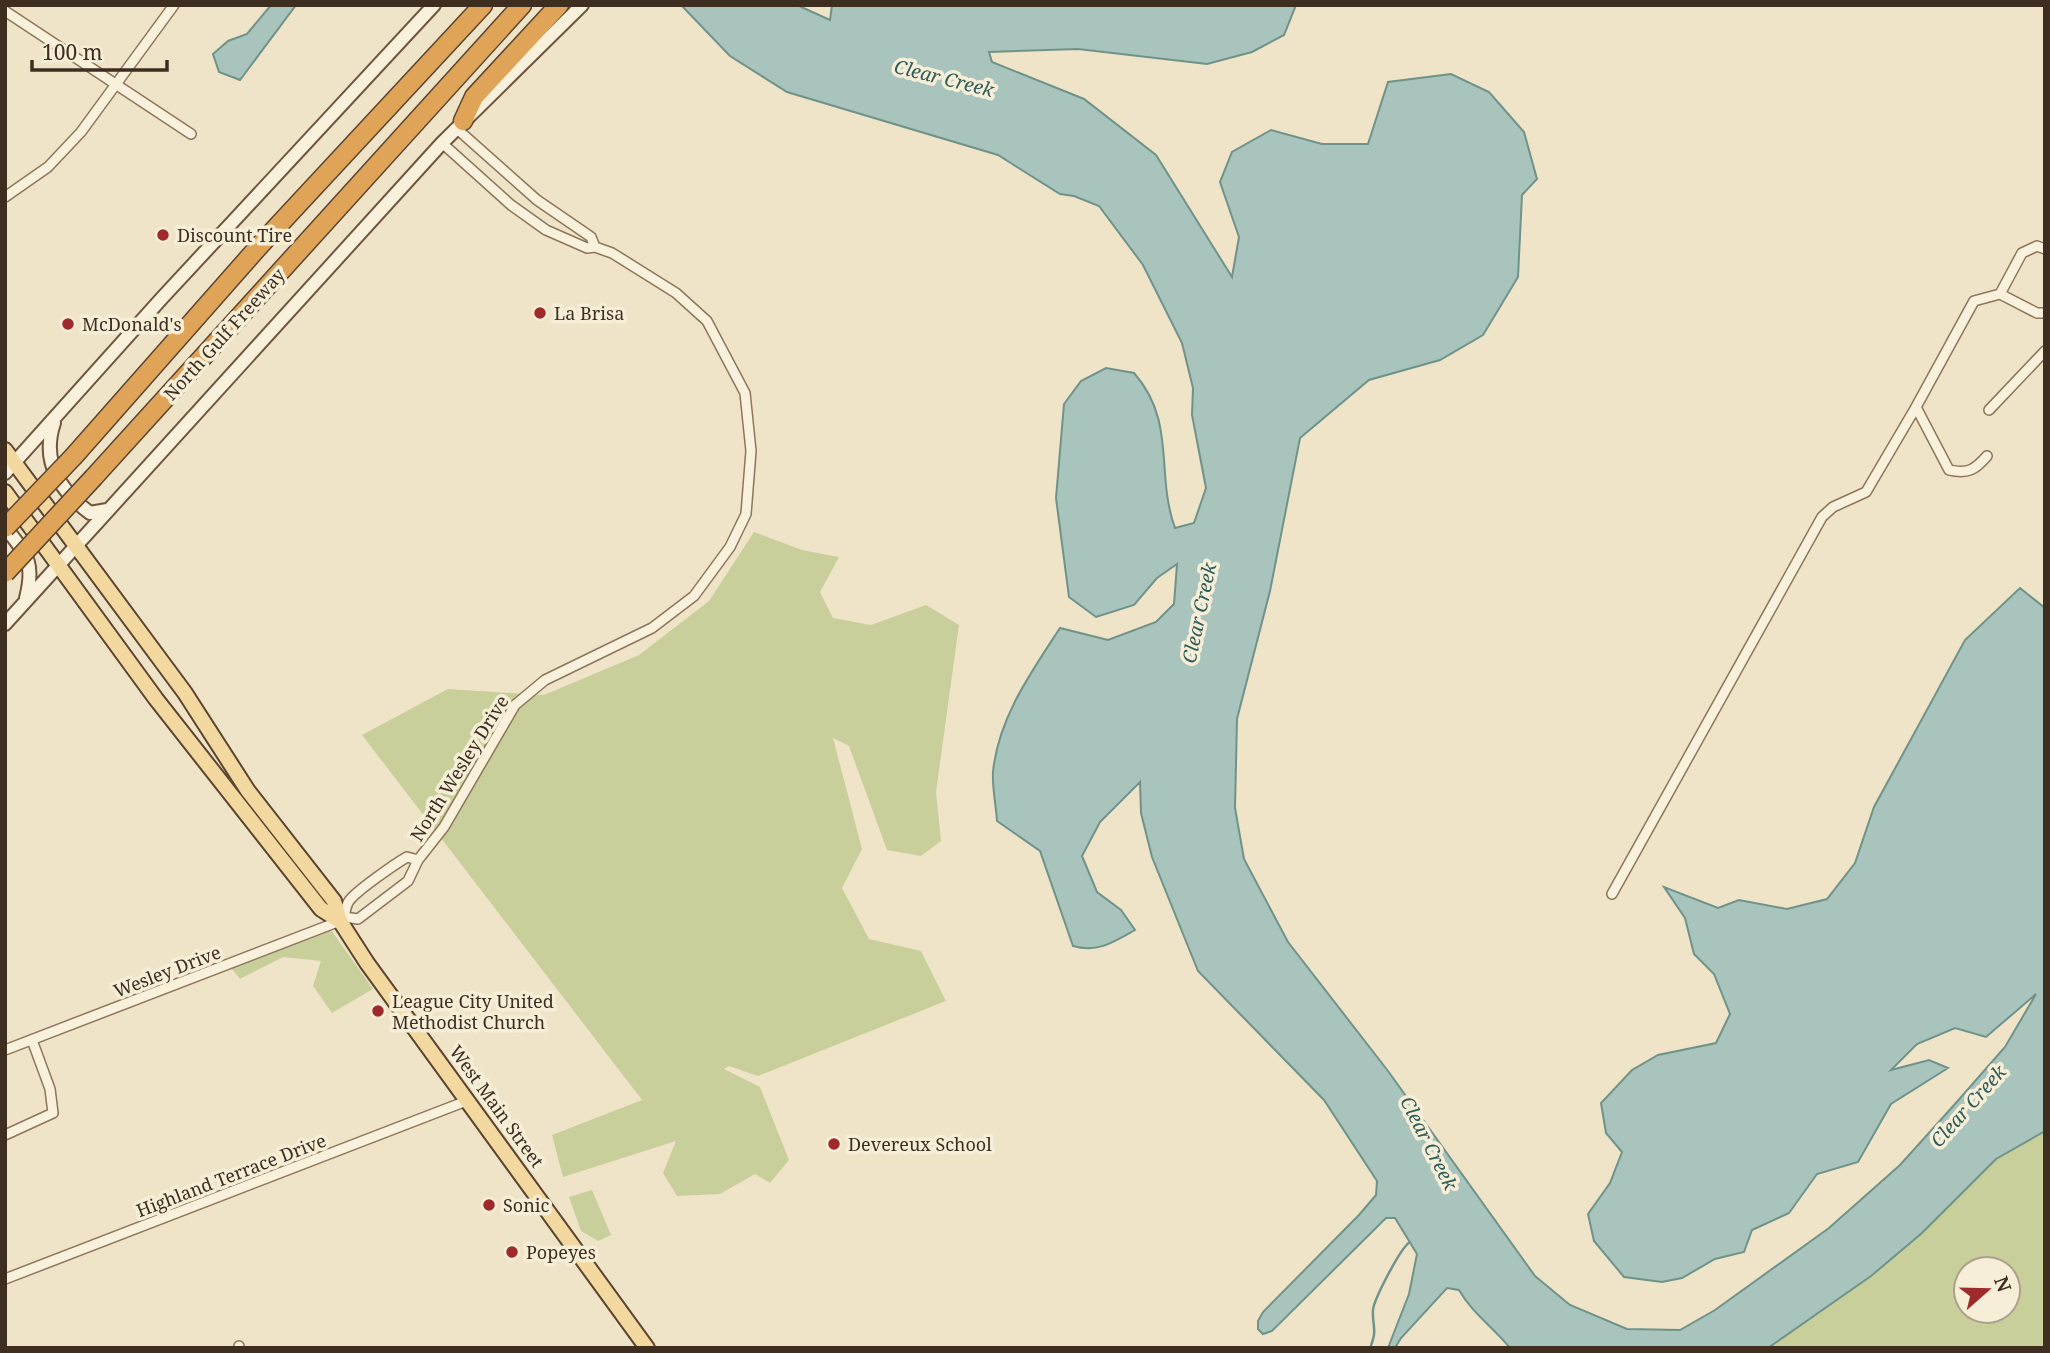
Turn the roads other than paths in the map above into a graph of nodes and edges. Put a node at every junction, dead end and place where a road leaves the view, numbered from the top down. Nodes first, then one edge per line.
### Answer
1 (174, 5) edge
2 (434, 5) edge
3 (484, 5) edge
4 (522, 5) edge
5 (559, 5) edge
6 (582, 5) edge
7 (5, 11) edge
8 (116, 85) junction
9 (459, 124) junction
10 (191, 134) dead end
11 (442, 143) junction
12 (6, 195) edge
13 (595, 247) junction
14 (2045, 249) edge
15 (2000, 294) junction
16 (2045, 313) edge
17 (2045, 351) edge
18 (1916, 407) junction
19 (1989, 410) dead end
20 (56, 416) junction
21 (1987, 456) dead end
22 (9, 461) edge
23 (5, 492) edge
24 (107, 510) junction
25 (5, 528) edge
26 (78, 544) junction
27 (58, 565) junction
28 (5, 573) edge
29 (25, 601) junction
30 (5, 624) edge
31 (418, 860) junction
32 (1612, 894) dead end
33 (342, 919) junction
34 (32, 1040) junction
35 (5, 1050) edge
36 (469, 1100) junction
37 (5, 1135) edge
38 (5, 1279) edge
39 (647, 1348) edge

1 - 8 street
2 - 20 main road
3 - 25 highway, North Gulf Freeway, bridge
4 - 28 highway, North Gulf Freeway, bridge
5 - 9 highway
6 - 9 main road
7 - 8 street
8 - 10 street
8 - 12 street
9 - 11 main road
9 - 13 street, North Wesley Drive
11 - 13 street, North Wesley Drive
11 - 24 main road
13 - 31 street, North Wesley Drive
14 - 15 street
15 - 16 street
15 - 18 street
17 - 19 street
18 - 21 street
18 - 32 street
20 - 22 main road
20 - 24 main road
22 - 26 main road, West Main Street
23 - 27 main road, West Main Street
24 - 26 main road
25 - 29 main road
26 - 27 main road
26 - 33 main road, West Main Street
27 - 29 main road
27 - 33 main road, West Main Street
29 - 30 main road
31 - 33 street, North Wesley Drive
31 - 33 street, North Wesley Drive
33 - 34 street, Wesley Drive
33 - 36 main road, West Main Street
34 - 35 street, Wesley Drive
34 - 37 street
36 - 38 street, Highland Terrace Drive
36 - 39 main road, West Main Street

